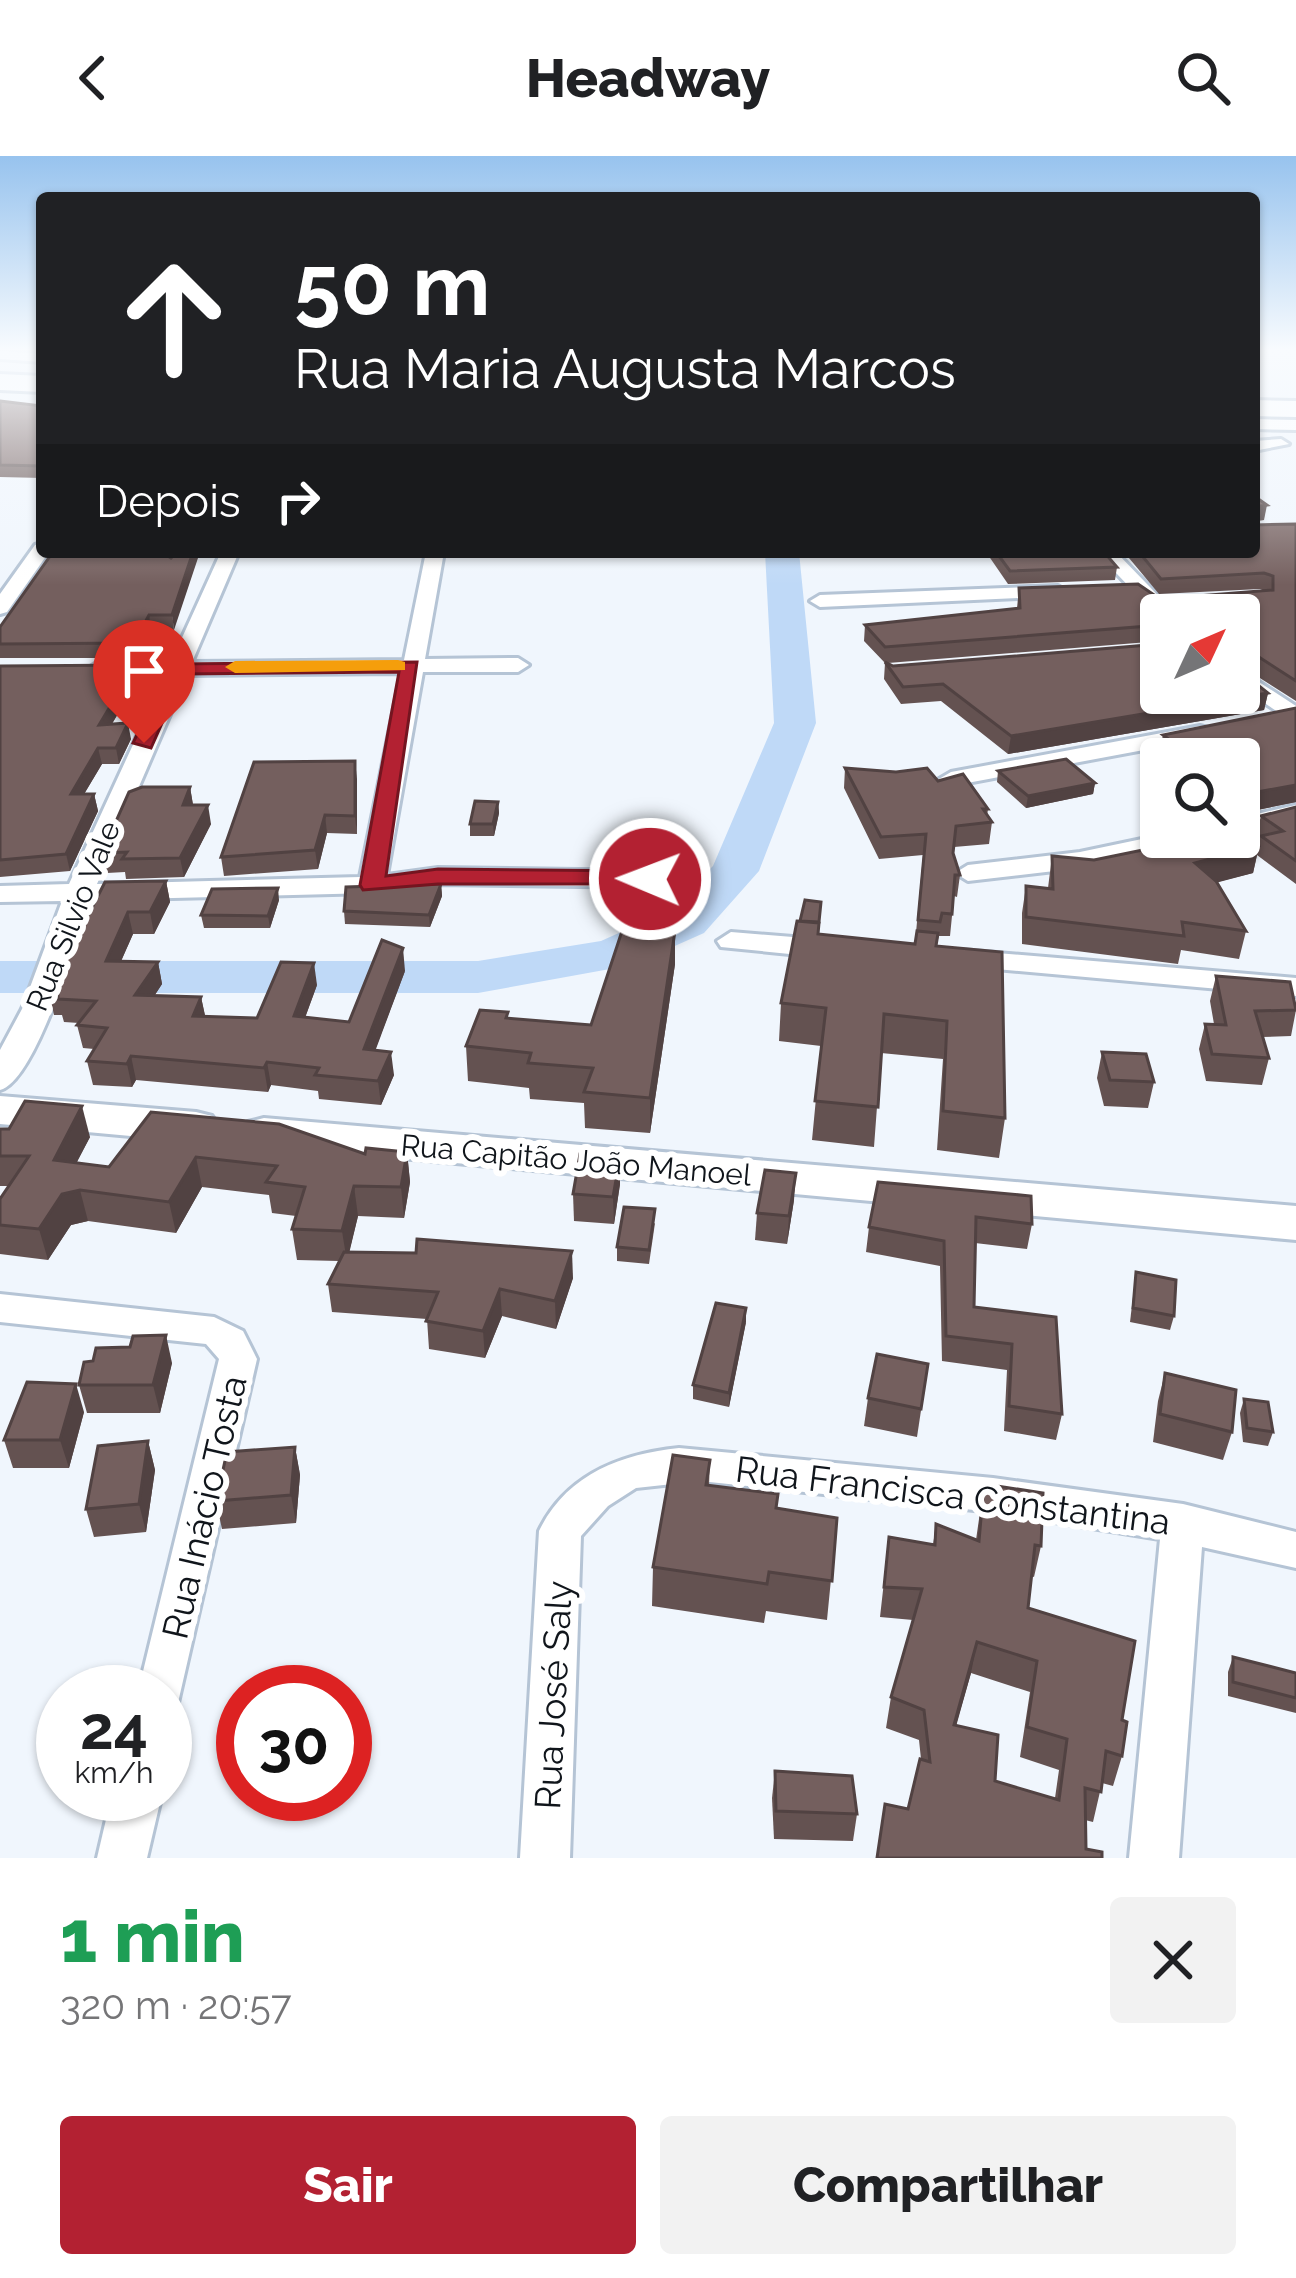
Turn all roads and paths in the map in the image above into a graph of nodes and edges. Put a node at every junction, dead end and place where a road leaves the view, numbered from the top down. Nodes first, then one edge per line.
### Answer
1 (1280, 444) dead end
2 (1260, 446) edge
3 (36, 557) edge
4 (227, 558) edge
5 (434, 558) edge
6 (1112, 558) edge
7 (1078, 592) edge
8 (1146, 594) edge
9 (820, 601) dead end
10 (0, 608) edge
11 (518, 665) dead end
12 (410, 666) junction
13 (177, 668) junction
14 (66, 669) edge
15 (1296, 692) edge
16 (1260, 693) edge
17 (1269, 700) junction
18 (1295, 717) edge
19 (951, 779) edge
20 (1296, 813) edge
21 (1260, 821) edge
22 (1140, 847) edge
23 (968, 874) dead end
24 (650, 879) dead end
25 (372, 885) junction
26 (0, 894) edge
27 (78, 895) junction
28 (731, 940) dead end
29 (849, 950) edge
30 (920, 956) edge
31 (1296, 987) edge
32 (0, 1080) edge
33 (0, 1110) edge
34 (1296, 1223) edge
35 (0, 1308) edge
36 (1183, 1522) junction
37 (560, 1532) joint
38 (1296, 1550) edge
39 (166, 1665) edge
40 (131, 1821) edge
41 (122, 1858) edge
42 (545, 1858) edge
43 (1154, 1858) edge

1 - 2 street
3 - 10 street
4 - 13 street, Rua Silvio Vale
5 - 12 street
6 - 8 street
7 - 9 street
11 - 12 street
12 - 13 street
12 - 25 street
13 - 14 street
13 - 27 street, Rua Silvio Vale
15 - 17 street
16 - 17 street
17 - 18 street
18 - 19 street
20 - 21 street
22 - 23 street
24 - 25 street
25 - 27 street
26 - 27 street
27 - 32 street, Rua Silvio Vale
28 - 29 street
30 - 31 street
33 - 34 main road, Rua Capitão João Manoel
35 - 39 street, Rua Inácio Tosta
36 - 37 street, Rua Francisca Constantina
36 - 38 street, Rua Francisca Constantina
36 - 43 street
37 - 42 street, Rua José Saly
40 - 41 street

